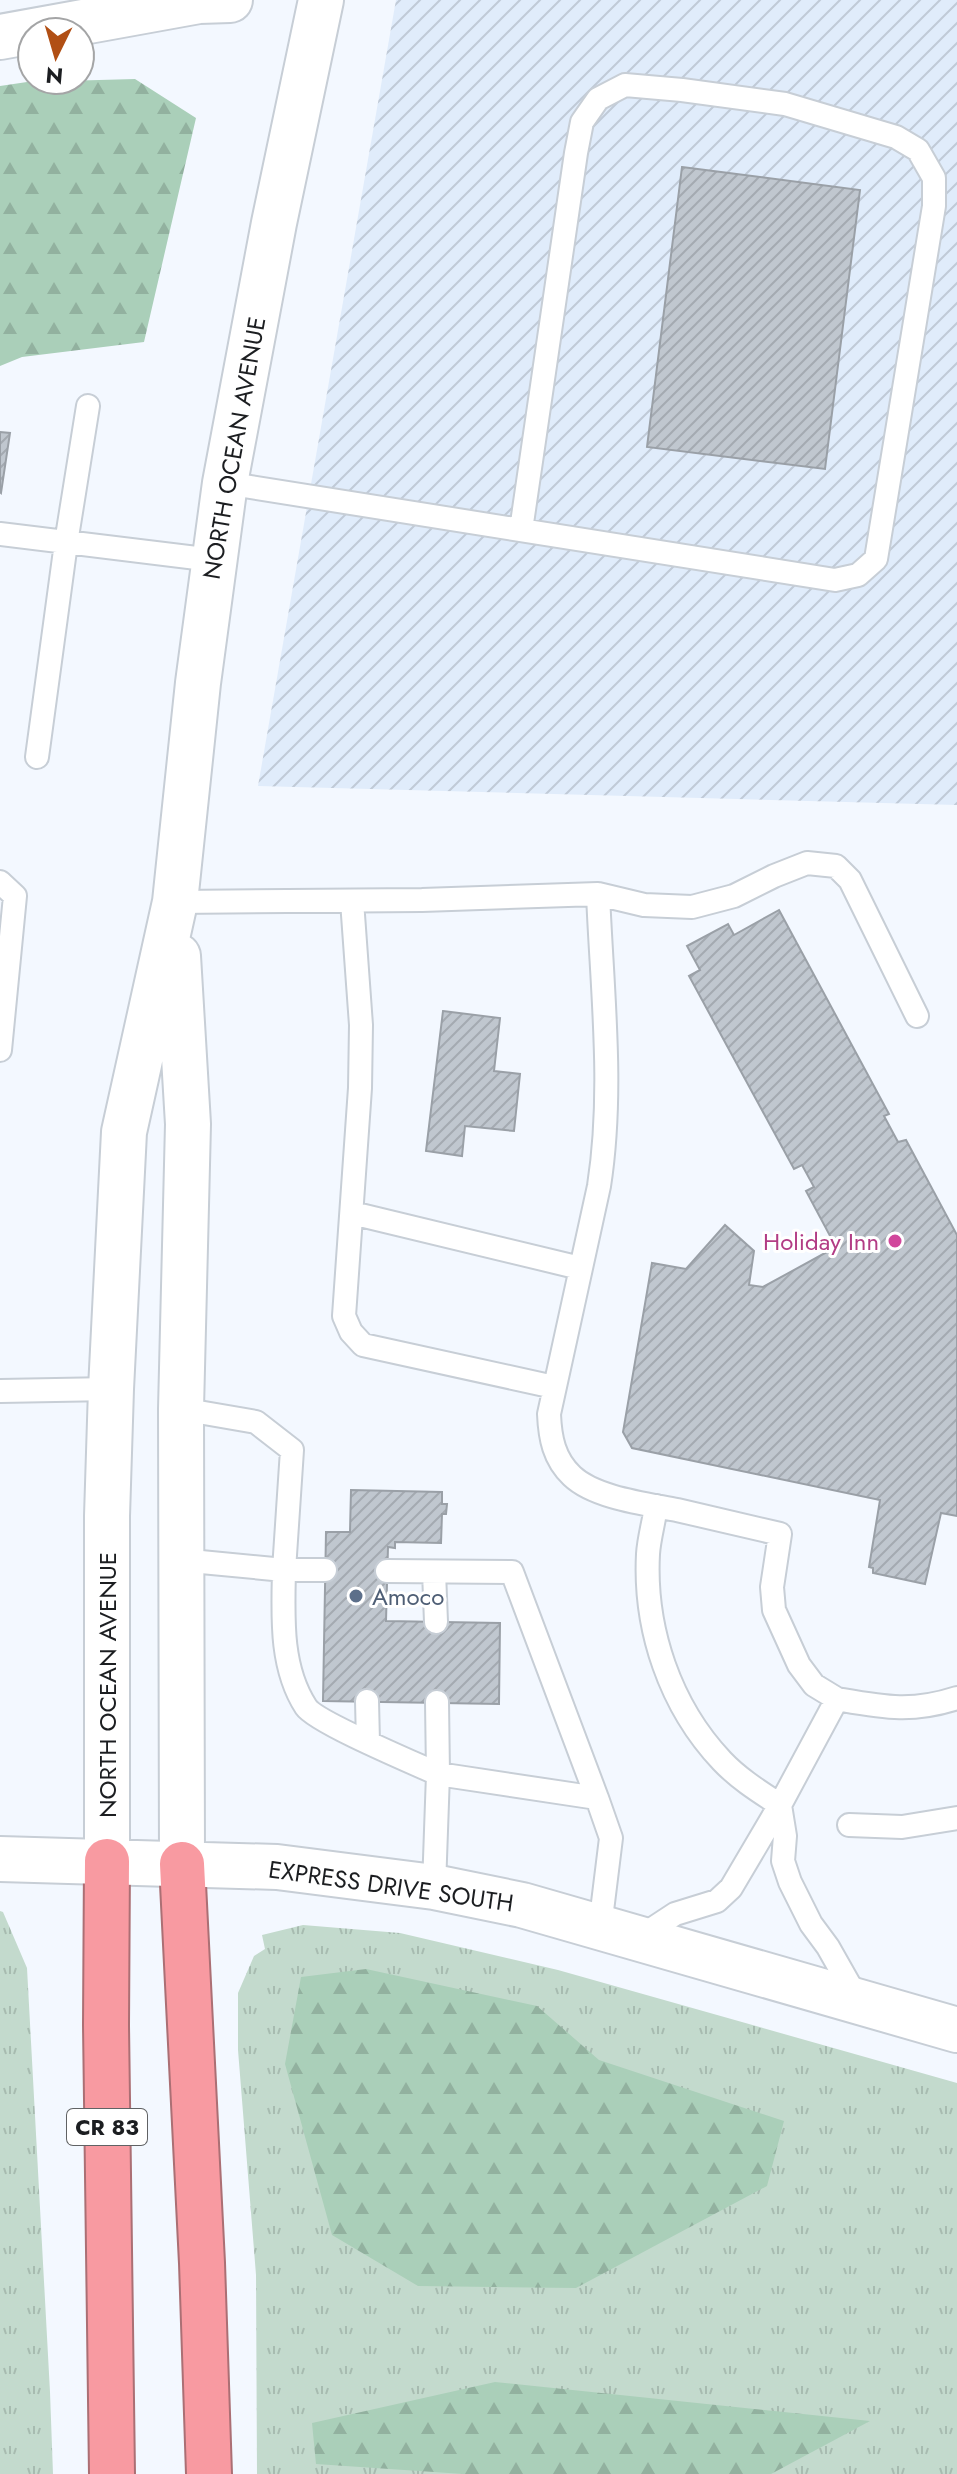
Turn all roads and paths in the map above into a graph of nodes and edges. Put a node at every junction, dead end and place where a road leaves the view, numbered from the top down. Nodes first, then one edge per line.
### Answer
1 (230, 0) edge
2 (321, 0) edge
3 (0, 37) edge
4 (88, 406) dead end
5 (225, 483) junction
6 (521, 530) junction
7 (0, 534) edge
8 (66, 543) junction
9 (213, 560) junction
10 (37, 757) dead end
11 (0, 882) edge
12 (598, 894) junction
13 (352, 901) junction
14 (175, 902) junction
15 (917, 1016) dead end
16 (0, 1050) edge
17 (352, 1213) junction
18 (580, 1268) junction
19 (554, 1387) junction
20 (111, 1389) junction
21 (0, 1391) edge
22 (181, 1409) junction
23 (656, 1506) junction
24 (180, 1560) junction
25 (284, 1570) junction
26 (325, 1570) dead end
27 (387, 1571) dead end
28 (434, 1572) junction
29 (436, 1622) dead end
30 (957, 1698) edge
31 (837, 1699) junction
32 (367, 1701) dead end
33 (437, 1702) dead end
34 (368, 1742) junction
35 (438, 1774) junction
36 (597, 1798) junction
37 (780, 1805) junction
38 (957, 1818) edge
39 (849, 1825) dead end
40 (0, 1859) edge
41 (107, 1861) junction
42 (182, 1864) junction
43 (434, 1887) junction
44 (620, 1932) junction
45 (858, 2001) junction
46 (957, 2030) edge
47 (112, 2474) edge
48 (209, 2474) edge

1 - 3 main road
2 - 5 main road, NORTH OCEAN AVENUE / CR 83
4 - 8 lane
5 - 6 lane
5 - 9 main road, NORTH OCEAN AVENUE / CR 83
6 - 6 lane
7 - 8 lane
8 - 9 lane
8 - 10 lane
9 - 14 main road, NORTH OCEAN AVENUE / CR 83
11 - 16 lane
12 - 13 lane
12 - 15 lane
12 - 18 lane
13 - 14 lane
13 - 17 lane
14 - 20 main road, NORTH OCEAN AVENUE / CR 83
14 - 22 main road, NORTH OCEAN AVENUE / CR 83
17 - 18 lane
17 - 19 lane
18 - 19 lane
19 - 23 lane
20 - 21 lane
20 - 41 main road, NORTH OCEAN AVENUE / CR 83
22 - 24 main road, NORTH OCEAN AVENUE / CR 83
22 - 25 lane
23 - 31 lane
23 - 37 lane
24 - 25 lane
24 - 42 main road, NORTH OCEAN AVENUE / CR 83
25 - 26 lane
25 - 34 lane
27 - 28 lane
28 - 29 lane
28 - 36 lane
30 - 31 lane
31 - 37 lane
32 - 34 lane
33 - 35 lane
34 - 35 lane
35 - 36 lane
35 - 43 lane
36 - 44 lane
37 - 44 lane
37 - 45 lane
38 - 39 lane
40 - 41 main road, EXPRESS DRIVE SOUTH
41 - 42 main road, EXPRESS DRIVE SOUTH
41 - 47 highway, NORTH OCEAN AVENUE / CR 83
42 - 43 main road, EXPRESS DRIVE SOUTH
42 - 48 highway, NORTH OCEAN AVENUE / CR 83
43 - 44 main road, EXPRESS DRIVE SOUTH
44 - 45 main road, EXPRESS DRIVE SOUTH
45 - 46 main road, EXPRESS DRIVE SOUTH

